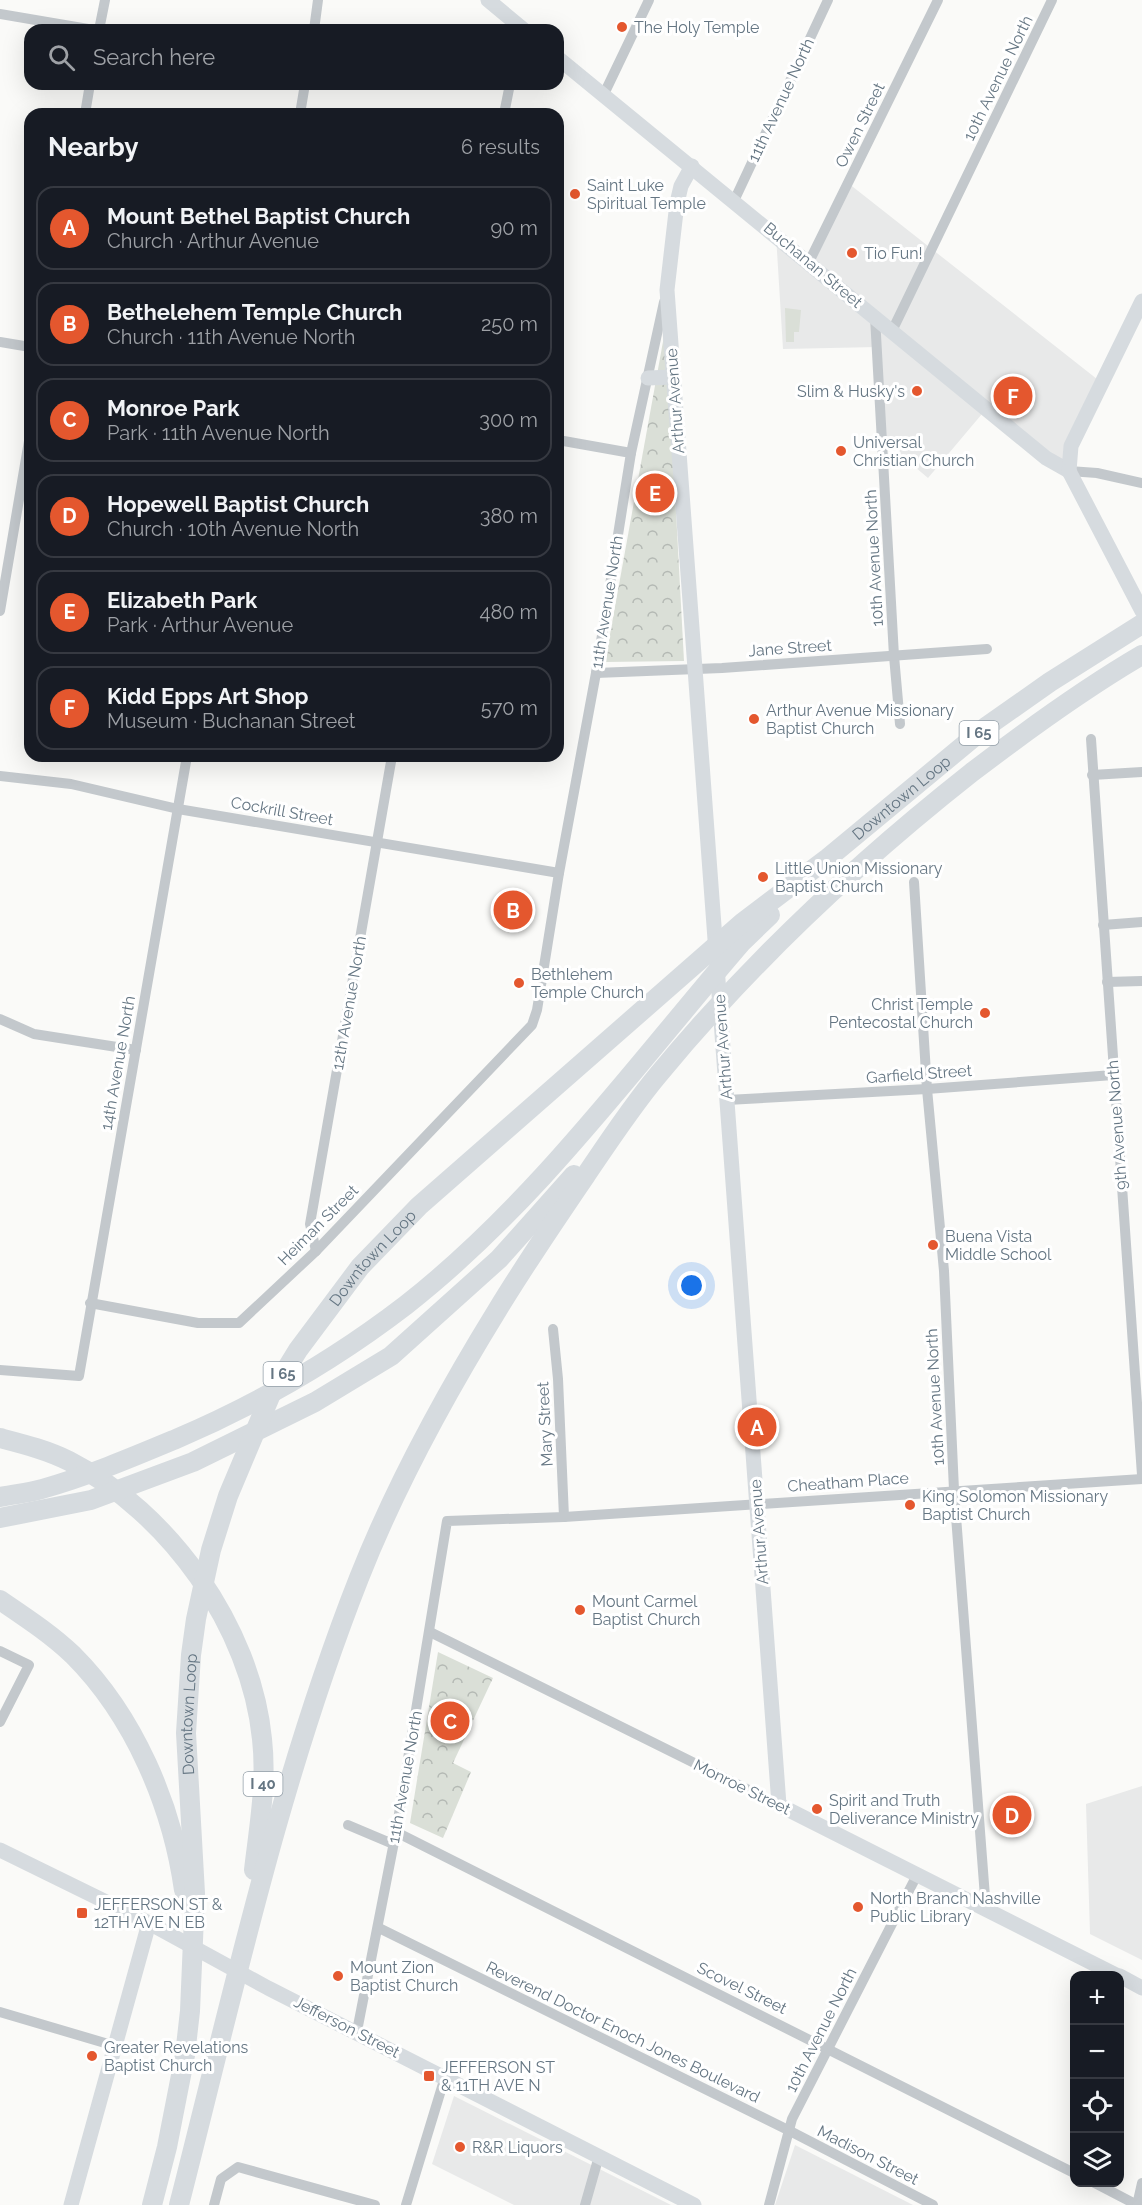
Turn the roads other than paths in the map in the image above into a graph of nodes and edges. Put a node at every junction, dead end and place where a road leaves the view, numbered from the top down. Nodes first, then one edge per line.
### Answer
1 (105, 0) edge
2 (318, 0) edge
3 (488, 0) edge
4 (649, 0) edge
5 (828, 0) edge
6 (938, 0) edge
7 (1052, 0) edge
8 (0, 14) edge
9 (59, 24) edge
10 (100, 24) edge
11 (315, 24) edge
12 (515, 24) edge
13 (564, 63) edge
14 (89, 90) edge
15 (303, 90) edge
16 (509, 90) edge
17 (604, 94) junction
18 (86, 108) edge
19 (301, 108) edge
20 (505, 108) edge
21 (692, 166) junction
22 (734, 201) junction
23 (809, 262) junction
24 (667, 290) junction
25 (1142, 301) edge
26 (875, 317) junction
27 (892, 331) junction
28 (0, 342) edge
29 (24, 347) edge
30 (673, 377) junction
31 (648, 378) junction
32 (564, 441) edge
33 (631, 453) junction
34 (24, 470) edge
35 (1069, 471) junction
36 (1142, 483) edge
37 (0, 611) edge
38 (1142, 611) edge
39 (1142, 624) edge
40 (987, 649) dead end
41 (1142, 655) edge
42 (894, 656) junction
43 (695, 669) junction
44 (596, 673) junction
45 (900, 724) dead end
46 (1090, 739) dead end
47 (186, 762) edge
48 (391, 762) edge
49 (1142, 772) edge
50 (1092, 775) junction
51 (0, 776) edge
52 (178, 809) junction
53 (378, 843) junction
54 (559, 873) junction
55 (914, 882) dead end
56 (1142, 922) edge
57 (1103, 925) junction
58 (742, 933) junction
59 (1142, 981) edge
60 (1107, 982) junction
61 (0, 1019) edge
62 (522, 1038) joint
63 (136, 1050) junction
64 (1113, 1075) junction
65 (927, 1089) junction
66 (727, 1100) junction
67 (626, 1117) junction
68 (316, 1251) junction
69 (90, 1304) junction
70 (553, 1329) dead end
71 (0, 1370) edge
72 (0, 1438) edge
73 (1142, 1477) edge
74 (954, 1490) junction
75 (0, 1497) edge
76 (756, 1503) junction
77 (564, 1517) junction
78 (0, 1518) edge
79 (447, 1521) joint
80 (0, 1600) edge
81 (430, 1632) junction
82 (0, 1652) edge
83 (0, 1722) edge
84 (779, 1805) junction
85 (348, 1825) dead end
86 (396, 1832) junction
87 (393, 1844) junction
88 (0, 1850) edge
89 (917, 1875) junction
90 (987, 1910) junction
91 (148, 1923) junction
92 (379, 1928) junction
93 (246, 1933) junction
94 (192, 1943) junction
95 (1109, 1971) edge
96 (1124, 1979) edge
97 (1142, 1988) edge
98 (0, 2012) edge
99 (357, 2031) junction
100 (115, 2046) junction
101 (827, 2047) junction
102 (446, 2077) junction
103 (790, 2131) junction
104 (599, 2156) junction
105 (1070, 2171) edge
106 (1142, 2183) edge
107 (1103, 2187) edge
108 (71, 2205) edge
109 (152, 2205) edge
110 (179, 2205) edge
111 (214, 2205) edge
112 (375, 2205) edge
113 (406, 2205) edge
114 (585, 2205) edge
115 (694, 2205) edge
116 (769, 2205) edge
117 (933, 2205) edge
118 (1137, 2205) edge

1 - 10 street
2 - 11 street
3 - 12 street
4 - 17 street
5 - 22 street, 11th Avenue North
6 - 23 street, Owen Street
7 - 27 street, 10th Avenue North
8 - 9 street
13 - 17 street, Buchanan Street
14 - 18 street
15 - 19 street
16 - 20 street
17 - 21 street, Buchanan Street
21 - 22 street, Buchanan Street
21 - 24 street, 11th Avenue North
22 - 23 street, Buchanan Street
23 - 26 street, Buchanan Street
24 - 30 street, Arthur Avenue
24 - 31 street, 11th Avenue North
25 - 35 street
26 - 27 street, Buchanan Street
26 - 42 street, 10th Avenue North
27 - 35 street, Buchanan Street
28 - 29 street
30 - 31 street
30 - 43 street, Arthur Avenue
31 - 33 street, 11th Avenue North
32 - 33 street
33 - 44 street, 11th Avenue North
34 - 37 street
35 - 36 street
35 - 38 street
39 - 58 highway, Downtown Loop / I 65
40 - 42 street, Jane Street
41 - 67 highway, Downtown Loop / I 65
42 - 43 street, Jane Street
42 - 45 street, 10th Avenue North
43 - 44 street, Jane Street
43 - 66 street, Arthur Avenue
44 - 54 street, 11th Avenue North
46 - 50 street, 9th Avenue North
47 - 52 street, 14th Avenue North
48 - 53 street, 12th Avenue North
49 - 50 street
50 - 57 street, 9th Avenue North
51 - 52 street, Cockrill Street
52 - 53 street, Cockrill Street
52 - 63 street, 14th Avenue North
53 - 54 street, Cockrill Street
53 - 68 street, 12th Avenue North
54 - 62 street, 11th Avenue North
55 - 65 street, 10th Avenue North
56 - 57 street
57 - 60 street, 9th Avenue North
58 - 75 highway
58 - 94 highway, Downtown Loop / I 65
59 - 60 street
60 - 64 street, 9th Avenue North
61 - 63 street
62 - 68 street, Heiman Street
63 - 69 street, 14th Avenue North
64 - 65 street, Garfield Street
64 - 73 street, 9th Avenue North
65 - 66 street, Garfield Street
65 - 74 street, 10th Avenue North
66 - 76 street, Arthur Avenue
67 - 78 highway
67 - 93 highway, Downtown Loop / I 65
68 - 69 street, Heiman Street
69 - 71 street, 14th Avenue North
70 - 77 street, Mary Street
72 - 93 highway, I 40
73 - 74 street, Cheatham Place
74 - 76 street, Cheatham Place
74 - 90 street, 10th Avenue North
76 - 77 street, Cheatham Place
76 - 84 street, Arthur Avenue
77 - 79 street, Cheatham Place
79 - 81 street, 11th Avenue North
80 - 94 highway
81 - 84 street, Monroe Street
81 - 86 street, 11th Avenue North
82 - 83 street
84 - 89 street, Monroe Street
85 - 87 street
86 - 87 street, 11th Avenue North
86 - 101 street, Scovel Street
87 - 92 street, 11th Avenue North
88 - 91 street, Jefferson Street
89 - 90 street, Monroe Street
89 - 101 street, 10th Avenue North
90 - 95 street, Monroe Street
91 - 99 street, Jefferson Street
91 - 100 street
92 - 99 street, 11th Avenue North
92 - 103 street, Reverend Doctor Enoch Jones Boulevard
93 - 110 highway, Downtown Loop / I 40
94 - 109 highway, Downtown Loop
96 - 97 street, Monroe Street
98 - 100 street
99 - 102 street, Jefferson Street
100 - 108 street
101 - 103 street, 10th Avenue North
101 - 105 street, Scovel Street
102 - 104 street, Jefferson Street
102 - 113 street
103 - 116 street, 10th Avenue North
103 - 117 street, Madison Street
104 - 114 street
104 - 115 street, Jefferson Street
106 - 118 street
107 - 118 street
111 - 112 street

